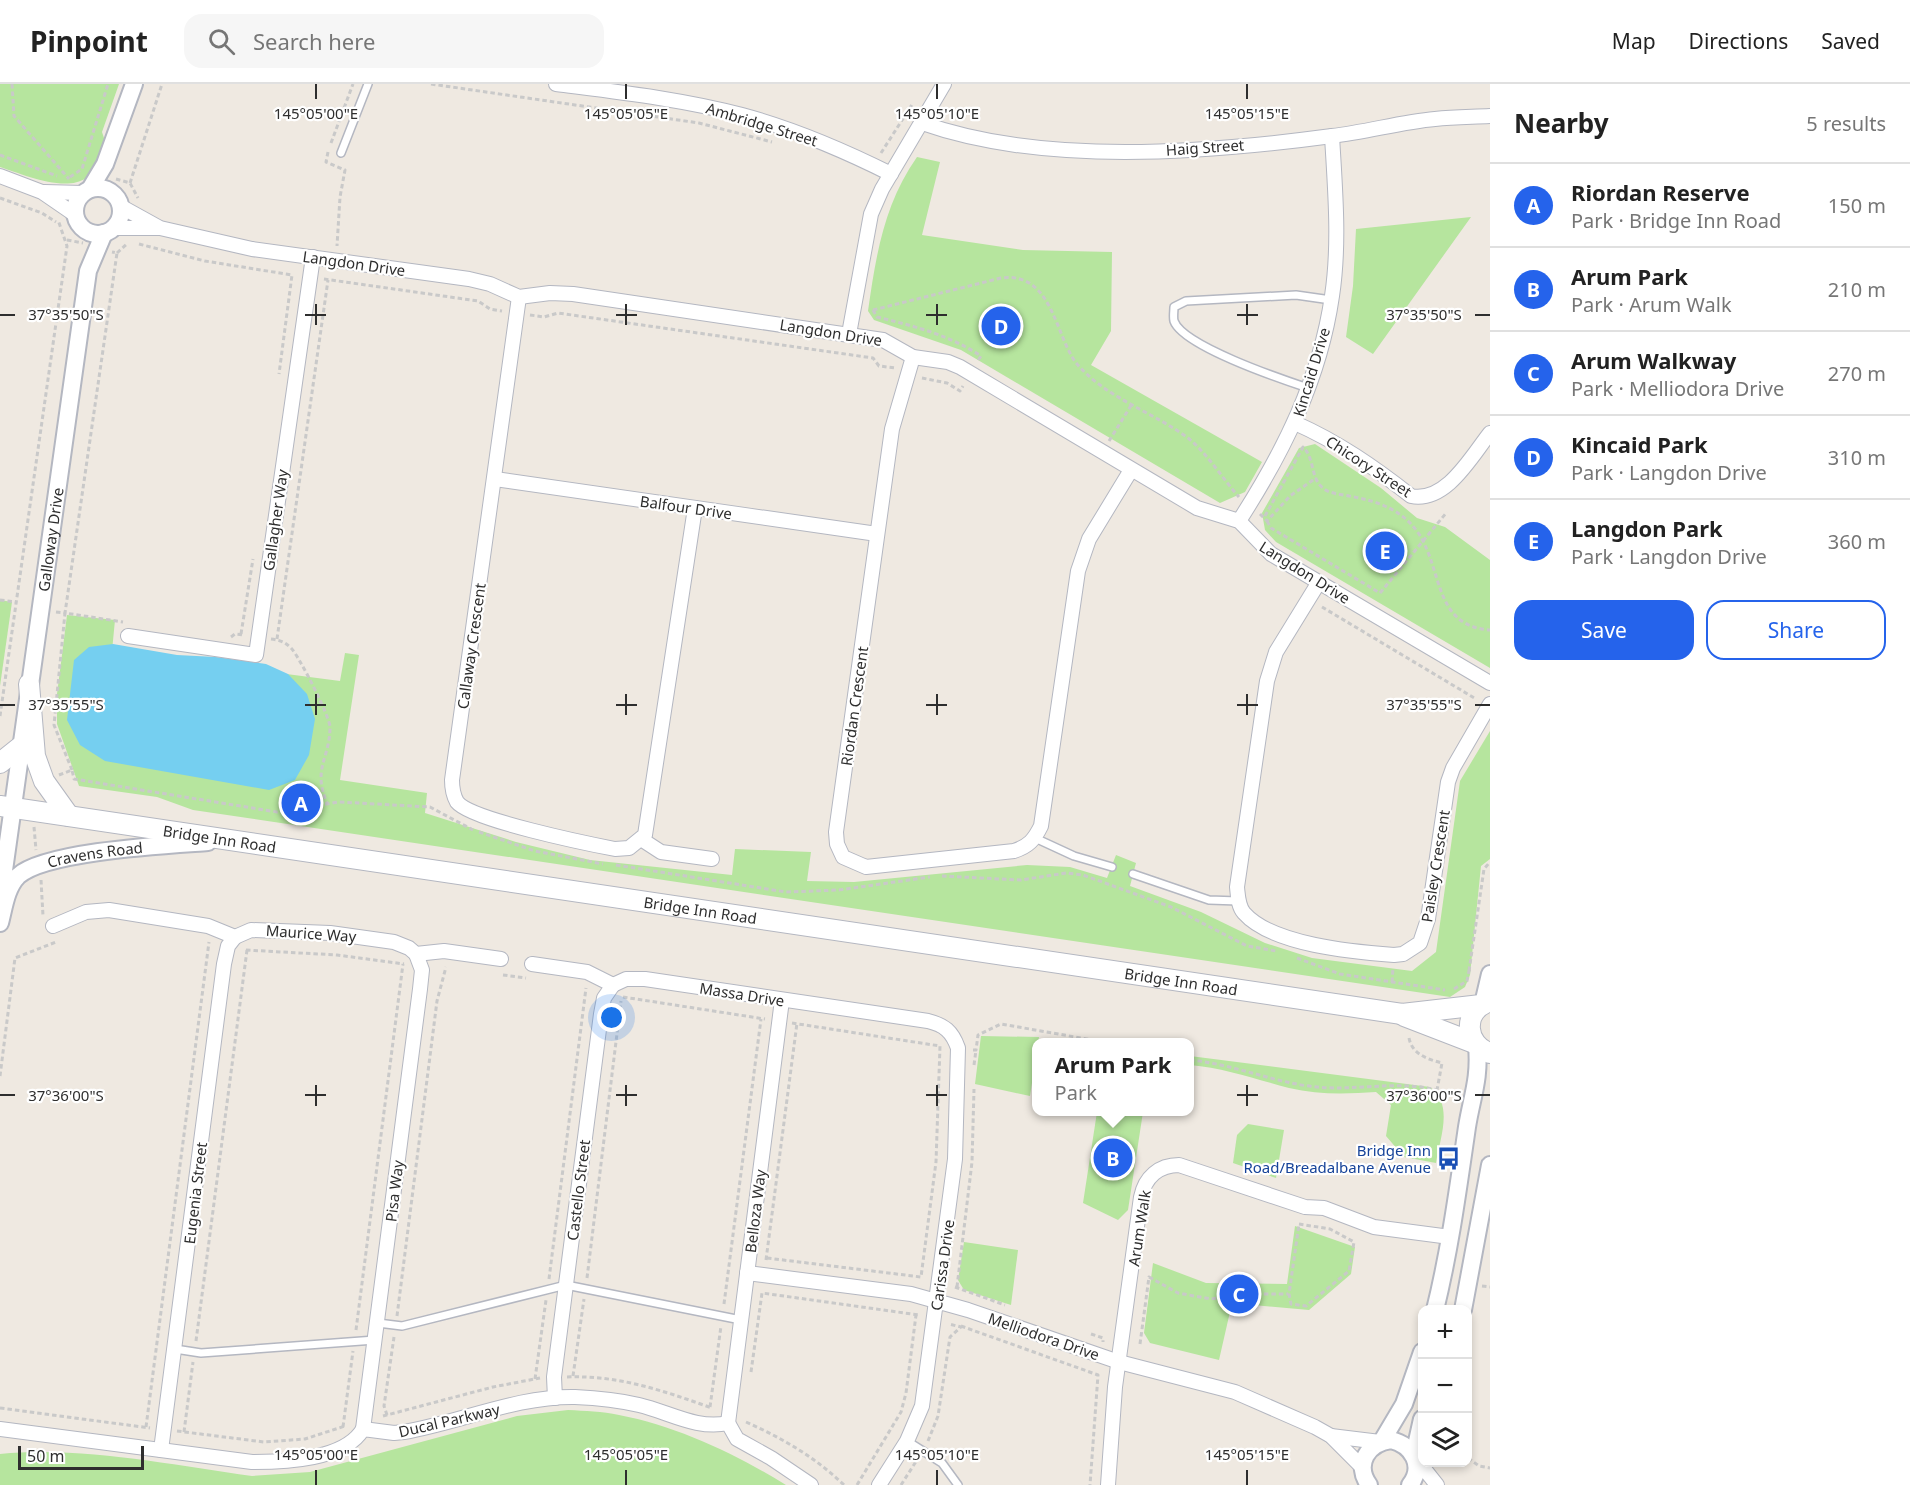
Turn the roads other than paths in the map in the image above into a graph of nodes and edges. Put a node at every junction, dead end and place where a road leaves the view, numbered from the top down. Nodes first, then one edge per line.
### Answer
1 (134, 84) edge
2 (368, 84) edge
3 (555, 84) edge
4 (944, 84) edge
5 (1490, 116) edge
6 (922, 123) junction
7 (1332, 136) junction
8 (115, 140) junction
9 (341, 153) dead end
10 (891, 174) junction
11 (0, 176) edge
12 (87, 191) junction
13 (117, 200) junction
14 (70, 209) junction
15 (160, 228) junction
16 (109, 231) junction
17 (314, 257) junction
18 (88, 271) junction
19 (519, 297) junction
20 (1331, 300) junction
21 (849, 334) junction
22 (913, 357) junction
23 (1308, 388) junction
24 (1295, 423) junction
25 (1490, 433) edge
26 (1131, 470) junction
27 (495, 479) junction
28 (695, 508) junction
29 (1239, 521) junction
30 (878, 534) junction
31 (1319, 582) junction
32 (129, 630) road end
33 (1490, 682) edge
34 (29, 684) junction
35 (1489, 705) edge
36 (20, 747) junction
37 (0, 763) edge
38 (6, 807) edge
39 (69, 816) junction
40 (1035, 838) junction
41 (641, 839) junction
42 (227, 841) junction
43 (712, 859) dead end
44 (1112, 867) dead end
45 (1133, 874) dead end
46 (0, 898) edge
47 (1238, 901) junction
48 (0, 923) edge
49 (49, 924) road end
50 (235, 937) junction
51 (416, 954) junction
52 (501, 959) dead end
53 (532, 964) dead end
54 (1490, 974) edge
55 (617, 991) junction
56 (782, 1000) junction
57 (1484, 1003) edge
58 (1408, 1016) junction
59 (952, 1034) joint
60 (1480, 1047) edge
61 (1490, 1165) edge
62 (1450, 1237) junction
63 (747, 1273) junction
64 (566, 1284) junction
65 (937, 1301) junction
66 (1436, 1305) edge
67 (1464, 1305) edge
68 (741, 1320) junction
69 (378, 1323) junction
70 (375, 1340) junction
71 (175, 1349) junction
72 (1420, 1359) edge
73 (1119, 1362) junction
74 (555, 1398) junction
75 (728, 1422) junction
76 (0, 1429) edge
77 (363, 1429) junction
78 (1331, 1436) junction
79 (1418, 1437) edge
80 (907, 1441) junction
81 (1381, 1441) junction
82 (161, 1450) junction
83 (1414, 1455) junction
84 (1364, 1478) edge
85 (811, 1485) edge
86 (879, 1485) edge
87 (958, 1485) edge
88 (1108, 1485) edge
89 (1410, 1485) edge
90 (1437, 1485) edge

1 - 8 street
2 - 9 lane
3 - 10 street, Ambridge Street
4 - 6 street
5 - 7 street, Haig Street
6 - 7 street, Haig Street
6 - 10 street
7 - 20 street, Kincaid Drive
8 - 12 street
8 - 13 street
10 - 21 street
11 - 14 street
12 - 13 street
12 - 14 street
13 - 15 street, Langdon Drive
13 - 16 street
14 - 16 street
14 - 18 street, Galloway Drive
15 - 16 street, Langdon Drive
15 - 17 street, Langdon Drive
16 - 18 street, Galloway Drive
17 - 19 street, Langdon Drive
17 - 32 street, Gallagher Way
18 - 34 street, Galloway Drive
19 - 21 street, Langdon Drive
19 - 27 street, Callaway Crescent
20 - 23 street, Kincaid Drive
20 - 23 lane
21 - 22 street, Langdon Drive
22 - 26 street, Langdon Drive
22 - 30 street, Riordan Crescent
23 - 24 street, Kincaid Drive
24 - 25 street, Chicory Street
24 - 29 street, Kincaid Drive
26 - 29 street, Langdon Drive
26 - 40 street
27 - 28 street, Balfour Drive
27 - 41 street, Callaway Crescent
28 - 30 street, Balfour Drive
28 - 41 street
29 - 31 street, Langdon Drive
30 - 40 street, Riordan Crescent
31 - 33 street, Langdon Drive
31 - 47 street
34 - 36 street, Galloway Drive
34 - 39 main road
35 - 47 street, Paisley Crescent
36 - 37 main road
36 - 38 street, Galloway Drive
38 - 39 main road, Bridge Inn Road
38 - 46 street
39 - 42 main road, Bridge Inn Road
40 - 44 lane
41 - 43 street
42 - 48 street, Cravens Road
42 - 58 main road, Bridge Inn Road
45 - 47 lane
49 - 50 street
50 - 51 street, Maurice Way
50 - 71 street, Eugenia Street
51 - 52 street
51 - 69 street, Pisa Way
53 - 55 street
54 - 57 street
55 - 56 street, Massa Drive
55 - 64 street, Castello Street
56 - 59 street, Massa Drive
56 - 63 street, Belloza Way
57 - 58 main road, Bridge Inn Road
57 - 60 main road
58 - 60 main road, Bridge Inn Road
59 - 65 street, Carissa Drive
60 - 62 street
61 - 67 street
62 - 66 street
62 - 73 street, Arum Walk
63 - 65 street, Melliodora Drive
63 - 68 street, Belloza Way
64 - 68 lane
64 - 69 lane
64 - 74 street, Castello Street
65 - 73 street, Melliodora Drive
65 - 80 street, Carissa Drive
68 - 75 street, Belloza Way
69 - 70 street, Pisa Way
70 - 71 lane
70 - 77 street, Pisa Way
71 - 82 street, Eugenia Street
72 - 81 street
73 - 78 street, Melliodora Drive
73 - 88 street, Arum Walk
74 - 75 street, Ducal Parkway
74 - 77 street, Ducal Parkway
75 - 85 street
76 - 82 street
77 - 82 street
78 - 81 street, Melliodora Drive
78 - 84 street, Melliodora Drive
79 - 83 street
80 - 86 street, Carissa Drive
80 - 87 lane
81 - 83 street
81 - 84 street
83 - 89 street
83 - 90 street

